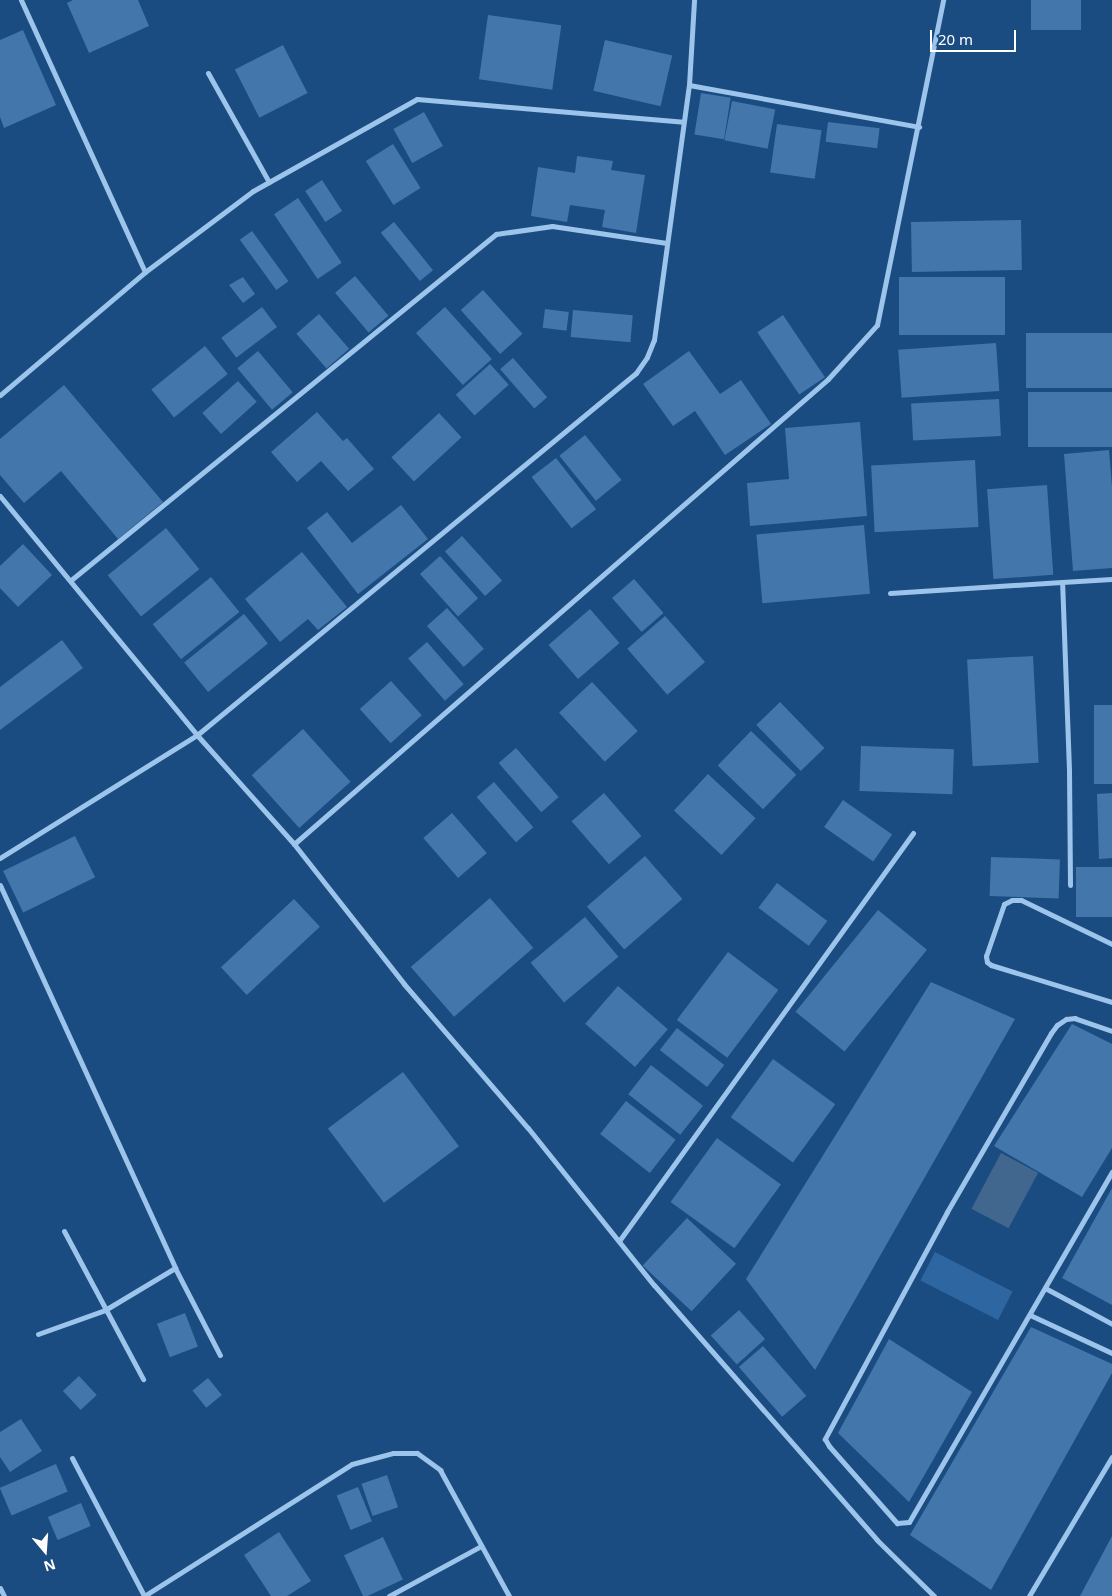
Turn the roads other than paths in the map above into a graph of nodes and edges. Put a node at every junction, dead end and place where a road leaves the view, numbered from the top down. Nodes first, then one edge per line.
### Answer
1 (21, 0) edge
2 (694, 0) edge
3 (943, 0) edge
4 (208, 72) dead end
5 (689, 86) junction
6 (683, 122) junction
7 (919, 127) junction
8 (269, 182) junction
9 (667, 243) junction
10 (144, 272) junction
11 (0, 395) edge
12 (0, 496) edge
13 (71, 580) junction
14 (1112, 580) edge
15 (1062, 582) junction
16 (890, 593) dead end
17 (197, 735) junction
18 (913, 833) dead end
19 (294, 844) junction
20 (0, 858) edge
21 (0, 885) edge
22 (1070, 885) dead end
23 (1112, 944) edge
24 (1112, 1002) edge
25 (1112, 1031) edge
26 (1112, 1172) edge
27 (64, 1231) dead end
28 (619, 1241) junction
29 (175, 1268) junction
30 (1045, 1288) junction
31 (105, 1310) junction
32 (1030, 1314) junction
33 (1112, 1324) edge
34 (38, 1334) dead end
35 (1112, 1353) edge
36 (220, 1355) dead end
37 (143, 1379) dead end
38 (1112, 1457) edge
39 (72, 1458) dead end
40 (481, 1546) junction
41 (0, 1588) edge
42 (4, 1596) edge
43 (144, 1596) edge
44 (389, 1596) edge
45 (509, 1596) edge
46 (934, 1596) edge
47 (1029, 1596) edge

1 - 10 street
2 - 5 street
3 - 7 street
4 - 8 street
5 - 6 street
5 - 7 street
6 - 8 street
6 - 9 street
7 - 19 street
8 - 10 street
9 - 13 street
9 - 17 street
10 - 11 street
12 - 13 street
13 - 17 street
14 - 15 street
15 - 16 street
15 - 22 street
17 - 19 street
17 - 20 street
18 - 28 street
19 - 28 street
21 - 29 street
23 - 24 street
25 - 32 street
26 - 30 street
27 - 31 street
28 - 46 street
29 - 31 street
29 - 36 street
30 - 32 street
30 - 33 street
31 - 34 street
31 - 37 street
32 - 35 street
38 - 47 street
39 - 43 street
40 - 43 street
40 - 44 street
40 - 45 street
41 - 42 street

